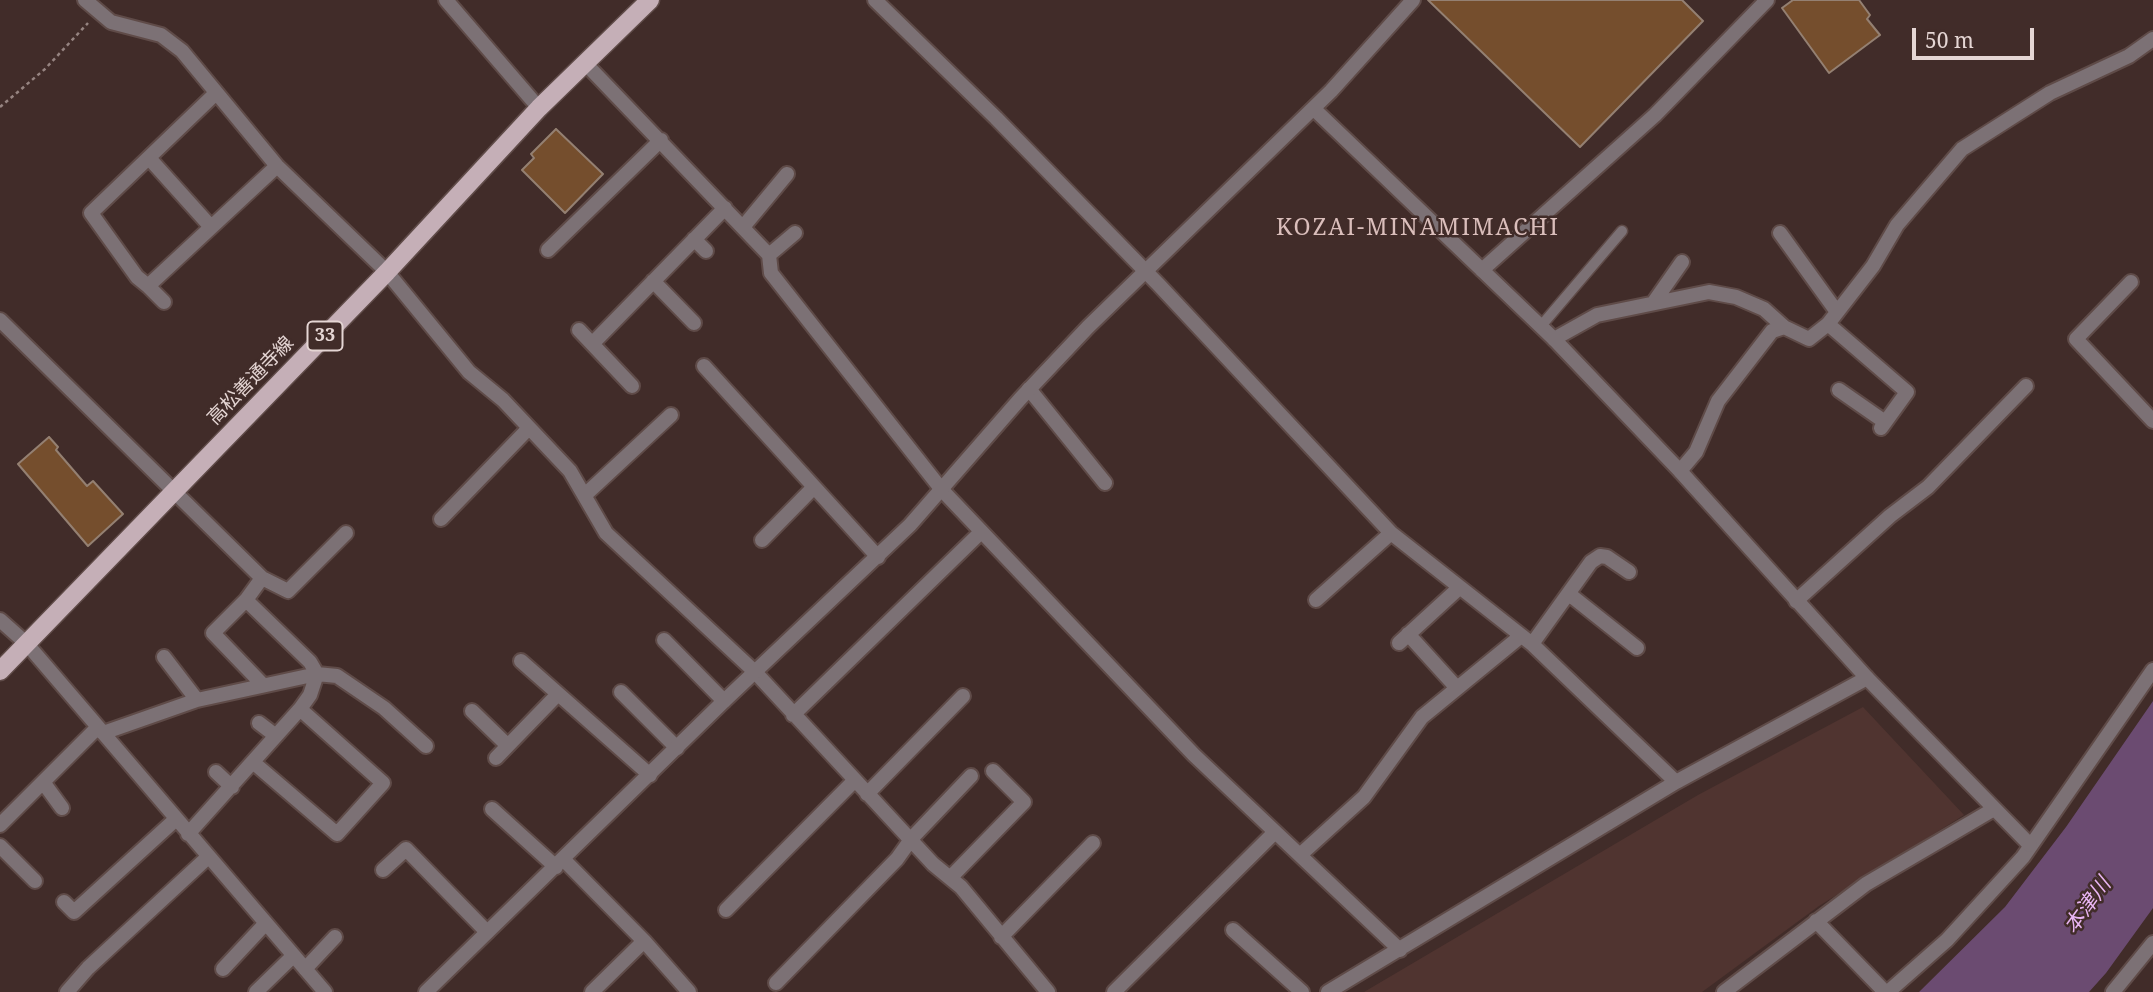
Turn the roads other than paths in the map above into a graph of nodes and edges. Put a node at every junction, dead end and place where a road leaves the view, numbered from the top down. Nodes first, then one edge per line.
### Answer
1 (85, 0) edge
2 (446, 0) edge
3 (650, 0) edge
4 (875, 0) edge
5 (1413, 0) edge
6 (1768, 0) edge
7 (2153, 39) edge
8 (585, 63) junction
9 (216, 93) junction
10 (539, 108) junction
11 (1314, 108) junction
12 (662, 140) junction
13 (149, 158) junction
14 (277, 166) junction
15 (787, 174) dead end
16 (725, 208) junction
17 (211, 227) junction
18 (743, 227) junction
19 (1622, 231) dead end
20 (795, 233) dead end
21 (1780, 233) dead end
22 (694, 239) junction
23 (548, 250) dead end
24 (706, 250) dead end
25 (769, 255) junction
26 (1682, 262) dead end
27 (1482, 270) junction
28 (1144, 271) junction
29 (387, 272) junction
30 (653, 281) junction
31 (2131, 282) dead end
32 (148, 286) junction
33 (164, 302) dead end
34 (1654, 302) junction
35 (1833, 318) junction
36 (0, 320) edge
37 (694, 323) dead end
38 (1541, 326) junction
39 (1784, 327) junction
40 (579, 330) dead end
41 (1554, 339) junction
42 (593, 342) junction
43 (704, 366) dead end
44 (632, 386) dead end
45 (2026, 386) dead end
46 (1030, 389) junction
47 (1839, 390) dead end
48 (671, 415) dead end
49 (2151, 415) edge
50 (528, 429) junction
51 (1680, 471) junction
52 (1105, 483) dead end
53 (814, 487) junction
54 (942, 490) junction
55 (173, 491) junction
56 (586, 494) junction
57 (441, 519) dead end
58 (981, 532) junction
59 (346, 533) dead end
60 (1391, 533) junction
61 (762, 540) dead end
62 (878, 557) junction
63 (1629, 572) dead end
64 (262, 578) junction
65 (1459, 588) junction
66 (1569, 594) junction
67 (247, 600) junction
68 (1316, 600) dead end
69 (1796, 601) junction
70 (0, 620) edge
71 (664, 640) dead end
72 (1526, 640) junction
73 (27, 644) junction
74 (1637, 648) dead end
75 (164, 657) dead end
76 (521, 661) dead end
77 (2153, 670) edge
78 (0, 671) edge
79 (754, 672) junction
80 (317, 674) junction
81 (1867, 678) junction
82 (263, 685) junction
83 (1457, 688) junction
84 (621, 692) dead end
85 (558, 694) junction
86 (963, 696) dead end
87 (197, 700) junction
88 (724, 701) junction
89 (300, 709) junction
90 (472, 711) dead end
91 (793, 715) junction
92 (259, 723) dead end
93 (100, 731) junction
94 (276, 736) junction
95 (506, 744) junction
96 (426, 746) dead end
97 (677, 748) junction
98 (496, 758) dead end
99 (254, 763) junction
100 (993, 771) dead end
101 (216, 772) dead end
102 (650, 775) junction
103 (971, 776) dead end
104 (854, 781) junction
105 (43, 782) junction
106 (1676, 782) junction
107 (232, 787) junction
108 (867, 794) junction
109 (62, 808) dead end
110 (492, 808) dead end
111 (1994, 809) junction
112 (176, 819) junction
113 (0, 825) edge
114 (1275, 832) junction
115 (188, 834) junction
116 (912, 838) junction
117 (1093, 843) dead end
118 (2030, 845) junction
119 (0, 846) edge
120 (1300, 855) junction
121 (208, 857) junction
122 (560, 864) junction
123 (383, 870) dead end
124 (950, 878) junction
125 (35, 881) dead end
126 (64, 902) dead end
127 (726, 910) dead end
128 (1816, 921) junction
129 (265, 924) junction
130 (1233, 929) dead end
131 (487, 932) junction
132 (335, 937) dead end
133 (1001, 937) junction
134 (644, 941) junction
135 (2153, 943) edge
136 (1400, 950) junction
137 (292, 957) junction
138 (223, 969) dead end
139 (305, 969) junction
140 (776, 983) dead end
141 (688, 991) edge
142 (67, 992) edge
143 (256, 992) edge
144 (325, 992) edge
145 (426, 992) edge
146 (592, 992) edge
147 (1048, 992) edge
148 (1114, 992) edge
149 (1301, 992) edge
150 (1328, 992) edge
151 (1724, 992) edge
152 (1886, 992) edge
153 (2113, 992) edge

1 - 9 street
2 - 10 street
3 - 8 main road, 高松善通寺線 / 33
4 - 28 street
5 - 11 street
6 - 27 street
7 - 35 street
8 - 10 main road, 高松善通寺線 / 33
8 - 12 street
9 - 13 street
9 - 14 street
10 - 29 main road, 高松善通寺線 / 33
11 - 27 street
11 - 28 street
12 - 16 street
12 - 23 street
13 - 17 street
13 - 32 street
14 - 17 street
14 - 29 street
15 - 18 street
16 - 18 street
16 - 22 street
17 - 32 street
18 - 25 street
19 - 38 lane
20 - 25 street
21 - 35 street
22 - 24 street
22 - 30 street
25 - 54 street
26 - 34 street
27 - 38 street
28 - 46 street
28 - 60 street
29 - 50 street
29 - 55 main road, 高松善通寺線 / 33
30 - 37 street
30 - 42 street
31 - 49 street
32 - 33 street
34 - 39 street
34 - 41 street
35 - 39 street
35 - 47 street
36 - 55 street
38 - 41 street
39 - 51 street
40 - 42 street
41 - 51 street
42 - 44 street
43 - 53 street
45 - 69 street
46 - 52 street
46 - 54 street
48 - 56 street
50 - 56 street
50 - 57 street
51 - 69 street
53 - 61 street
53 - 62 street
54 - 58 street
54 - 62 street
55 - 64 street
55 - 73 main road, 高松善通寺線 / 33
56 - 79 street
58 - 91 street
58 - 114 street
59 - 64 street
60 - 65 street
60 - 68 street
62 - 79 street
63 - 66 street
64 - 67 street
65 - 72 street
65 - 83 street
66 - 72 street
66 - 74 street
67 - 80 street
67 - 82 street
69 - 81 street
70 - 73 street
71 - 88 street
72 - 83 street
72 - 106 street
73 - 78 main road, 高松善通寺線 / 33
73 - 93 street
75 - 87 street
76 - 85 street
77 - 118 street
79 - 88 street
79 - 91 street
80 - 82 street
80 - 89 street
80 - 96 street
81 - 106 street
81 - 111 street
82 - 87 street
83 - 120 street
84 - 97 street
85 - 95 street
85 - 102 street
86 - 108 street
87 - 93 street
88 - 97 street
89 - 94 street
89 - 99 street
90 - 95 street
91 - 104 street
92 - 94 street
93 - 105 street
93 - 112 street
94 - 99 street
95 - 98 street
97 - 102 street
99 - 107 street
100 - 124 street
101 - 107 street
102 - 122 street
103 - 116 street
104 - 108 street
104 - 127 street
105 - 109 street
105 - 113 street
106 - 136 street
107 - 115 street
108 - 116 street
110 - 122 street
111 - 118 street
111 - 128 street
112 - 115 street
112 - 126 street
114 - 120 street
114 - 148 street
115 - 121 street
116 - 124 street
116 - 140 street
117 - 133 street
118 - 152 street
119 - 125 street
120 - 136 street
121 - 129 street
121 - 142 street
122 - 131 street
122 - 134 street
123 - 131 street
124 - 133 street
128 - 151 street
128 - 152 street
129 - 137 street
129 - 138 street
130 - 149 street
131 - 145 street
132 - 139 street
133 - 147 street
134 - 141 street
134 - 146 street
135 - 153 street
136 - 150 street
137 - 139 street
137 - 143 street
139 - 144 street

